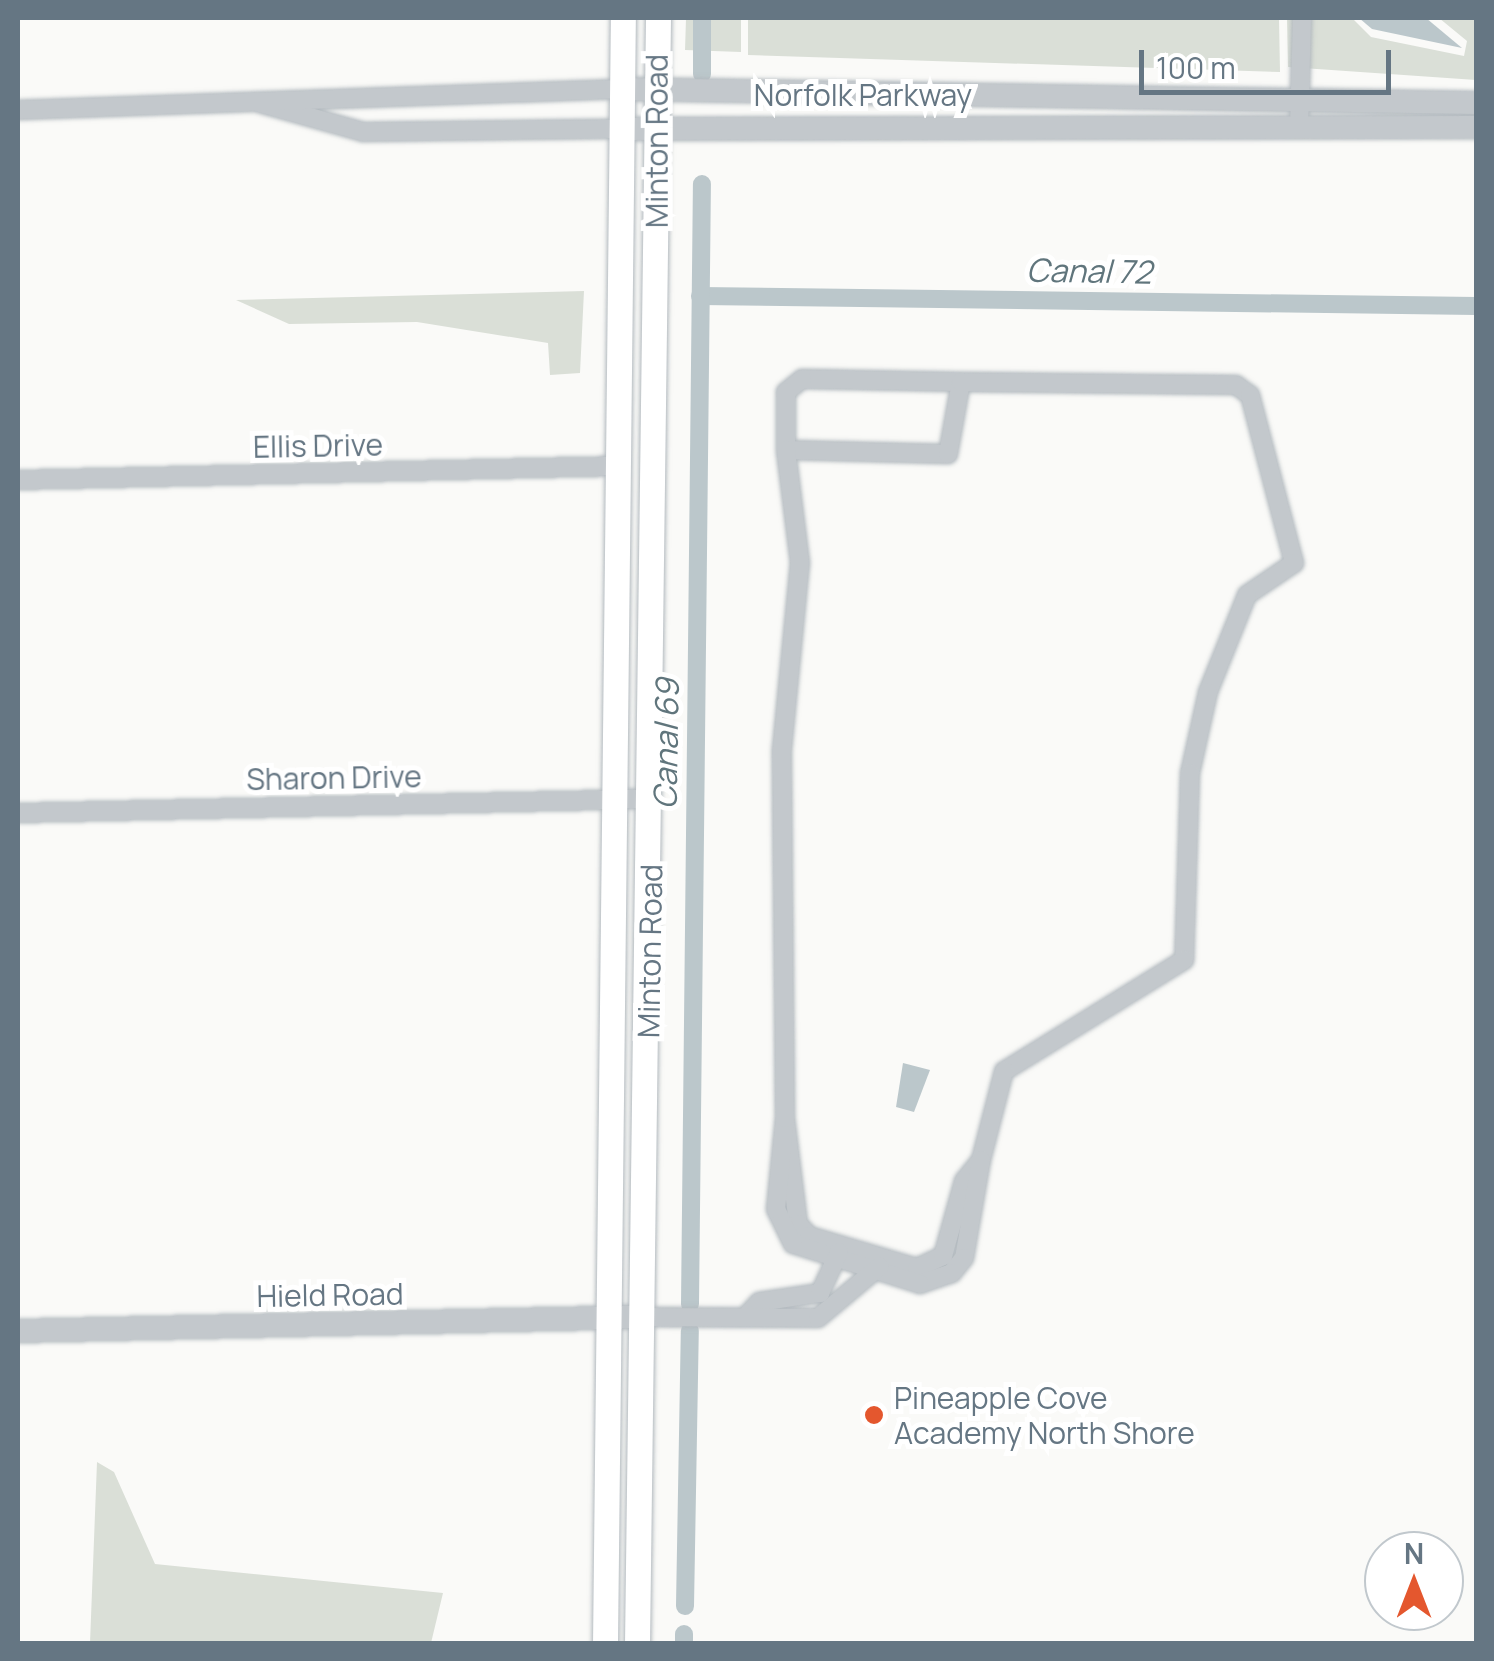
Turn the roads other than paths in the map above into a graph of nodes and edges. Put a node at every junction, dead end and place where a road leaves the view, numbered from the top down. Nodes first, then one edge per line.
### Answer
1 (623, 18) edge
2 (658, 18) edge
3 (1302, 18) edge
4 (622, 89) junction
5 (657, 89) junction
6 (1300, 99) junction
7 (254, 101) junction
8 (1476, 103) edge
9 (18, 110) edge
10 (1300, 126) junction
11 (1476, 127) edge
12 (657, 128) junction
13 (622, 129) junction
14 (961, 382) junction
15 (786, 450) junction
16 (619, 466) junction
17 (18, 480) edge
18 (652, 799) junction
19 (618, 800) junction
20 (18, 813) edge
21 (968, 1204) junction
22 (838, 1254) junction
23 (886, 1259) junction
24 (872, 1274) junction
25 (748, 1314) junction
26 (611, 1318) junction
27 (645, 1318) junction
28 (18, 1332) edge
29 (608, 1498) junction
30 (637, 1632) edge
31 (605, 1644) edge

1 - 4 main road, Minton Road
2 - 5 main road, Minton Road
3 - 6 street
4 - 5 street, Norfolk Parkway
4 - 7 street, Norfolk Parkway
4 - 13 main road, Minton Road
5 - 6 street, Norfolk Parkway
5 - 12 main road, Minton Road
6 - 8 street, Norfolk Parkway
6 - 10 street
7 - 9 street, Norfolk Parkway
7 - 13 street, Norfolk Parkway
10 - 11 street, Norfolk Parkway
10 - 12 street, Norfolk Parkway
12 - 13 street, Norfolk Parkway
12 - 18 main road, Minton Road
13 - 16 main road, Minton Road
14 - 15 street
14 - 15 street
14 - 21 street
15 - 22 street
16 - 17 street, Ellis Drive
16 - 19 main road, Minton Road
18 - 19 street, Sharon Drive
18 - 27 main road, Minton Road
19 - 20 street, Sharon Drive
19 - 26 main road, Minton Road
21 - 23 street
21 - 24 street
22 - 23 street
22 - 24 street
22 - 25 street
23 - 24 street
24 - 25 street
25 - 27 street
26 - 27 street, Hield Road
26 - 28 street, Hield Road
26 - 29 main road, Minton Road
27 - 30 main road, Minton Road
29 - 30 main road
29 - 31 main road, Minton Road

